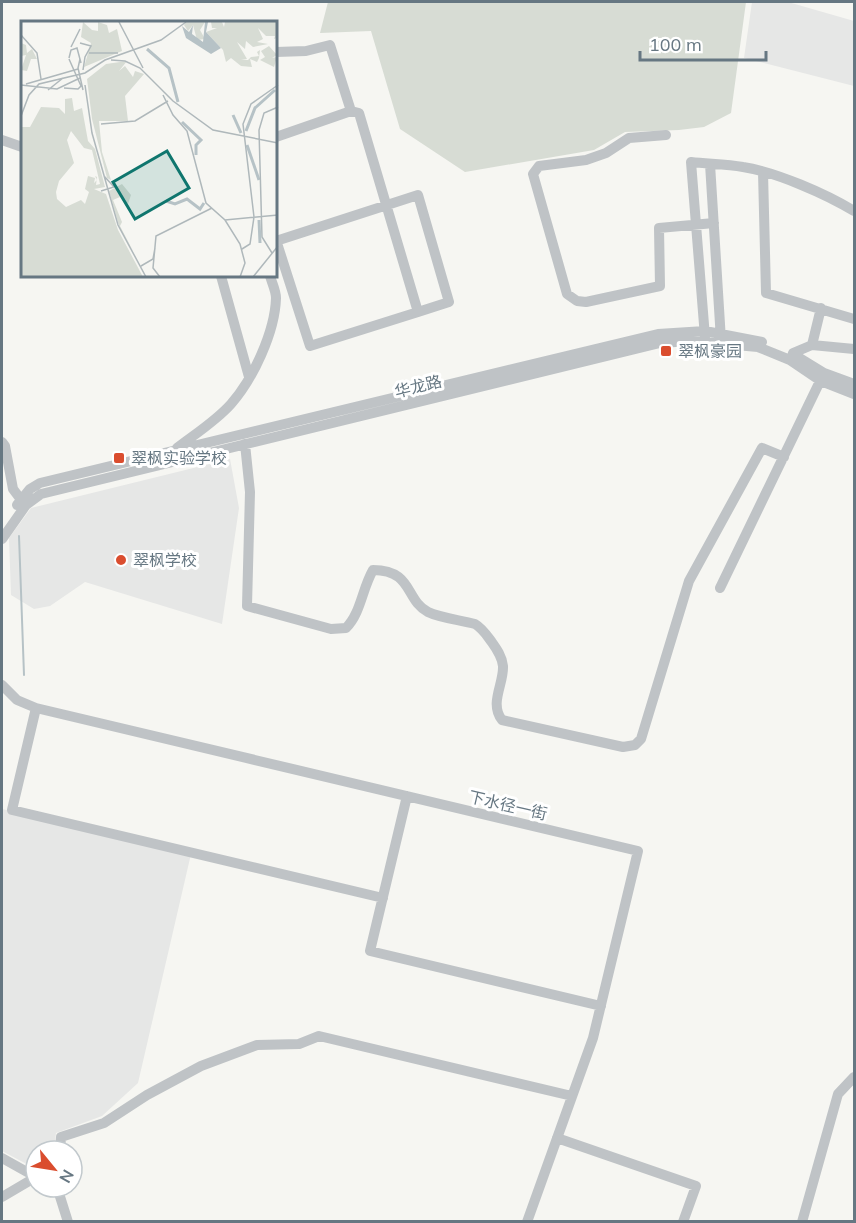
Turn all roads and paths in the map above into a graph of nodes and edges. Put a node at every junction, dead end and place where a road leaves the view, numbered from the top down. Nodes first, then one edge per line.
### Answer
1 (278, 52) edge
2 (351, 111) junction
3 (666, 135) dead end
4 (278, 136) edge
5 (2, 140) edge
6 (21, 147) edge
7 (710, 164) junction
8 (763, 172) junction
9 (386, 205) junction
10 (855, 211) edge
11 (714, 223) junction
12 (696, 225) junction
13 (278, 239) edge
14 (278, 246) edge
15 (222, 278) edge
16 (271, 278) edge
17 (821, 308) junction
18 (418, 312) junction
19 (855, 319) edge
20 (705, 336) junction
21 (721, 338) junction
22 (812, 345) junction
23 (855, 349) edge
24 (792, 357) junction
25 (249, 377) junction
26 (823, 377) junction
27 (855, 384) edge
28 (855, 394) edge
29 (2, 442) edge
30 (245, 444) junction
31 (175, 450) junction
32 (784, 457) junction
33 (156, 465) junction
34 (23, 503) junction
35 (2, 528) edge
36 (2, 539) edge
37 (720, 588) dead end
38 (2, 685) edge
39 (36, 708) junction
40 (407, 796) junction
41 (383, 898) junction
42 (601, 1006) junction
43 (855, 1077) edge
44 (572, 1096) junction
45 (557, 1138) junction
46 (61, 1139) edge
47 (2, 1158) edge
48 (24, 1170) edge
49 (24, 1184) edge
50 (2, 1197) edge
51 (61, 1199) edge
52 (68, 1221) edge
53 (527, 1221) edge
54 (683, 1221) edge
55 (802, 1221) edge

1 - 2 street
2 - 4 street
2 - 9 street
3 - 12 street
5 - 6 street
7 - 8 street
7 - 11 street
7 - 12 street
8 - 10 street
8 - 17 street
9 - 13 street
9 - 18 street
9 - 18 street
11 - 12 street
11 - 21 street
12 - 20 street
14 - 18 street
15 - 25 street
16 - 25 street
17 - 19 street
17 - 22 street
20 - 21 street, 华龙路
20 - 30 street, 华龙路
20 - 31 street, 华龙路
21 - 24 street, 华龙路
22 - 23 street
22 - 24 street
24 - 26 street, 华龙路
25 - 31 street
26 - 27 street, 华龙路
26 - 28 street, 华龙路
26 - 32 street
29 - 34 street
30 - 32 street
30 - 33 street, 华龙路
31 - 33 street
31 - 34 street, 华龙路
32 - 37 street
33 - 34 street, 华龙路
34 - 35 street, 华龙路
34 - 36 street, 华龙路
38 - 39 street, 下水径一街
39 - 40 street, 下水径一街
39 - 41 street
40 - 41 street
40 - 42 street, 下水径一街
41 - 42 street
42 - 44 street, 下水径一街
43 - 55 street
44 - 45 street, 下水径一街
44 - 46 street
45 - 53 street, 下水径一街
45 - 54 street
47 - 48 street
49 - 50 street
51 - 52 street

